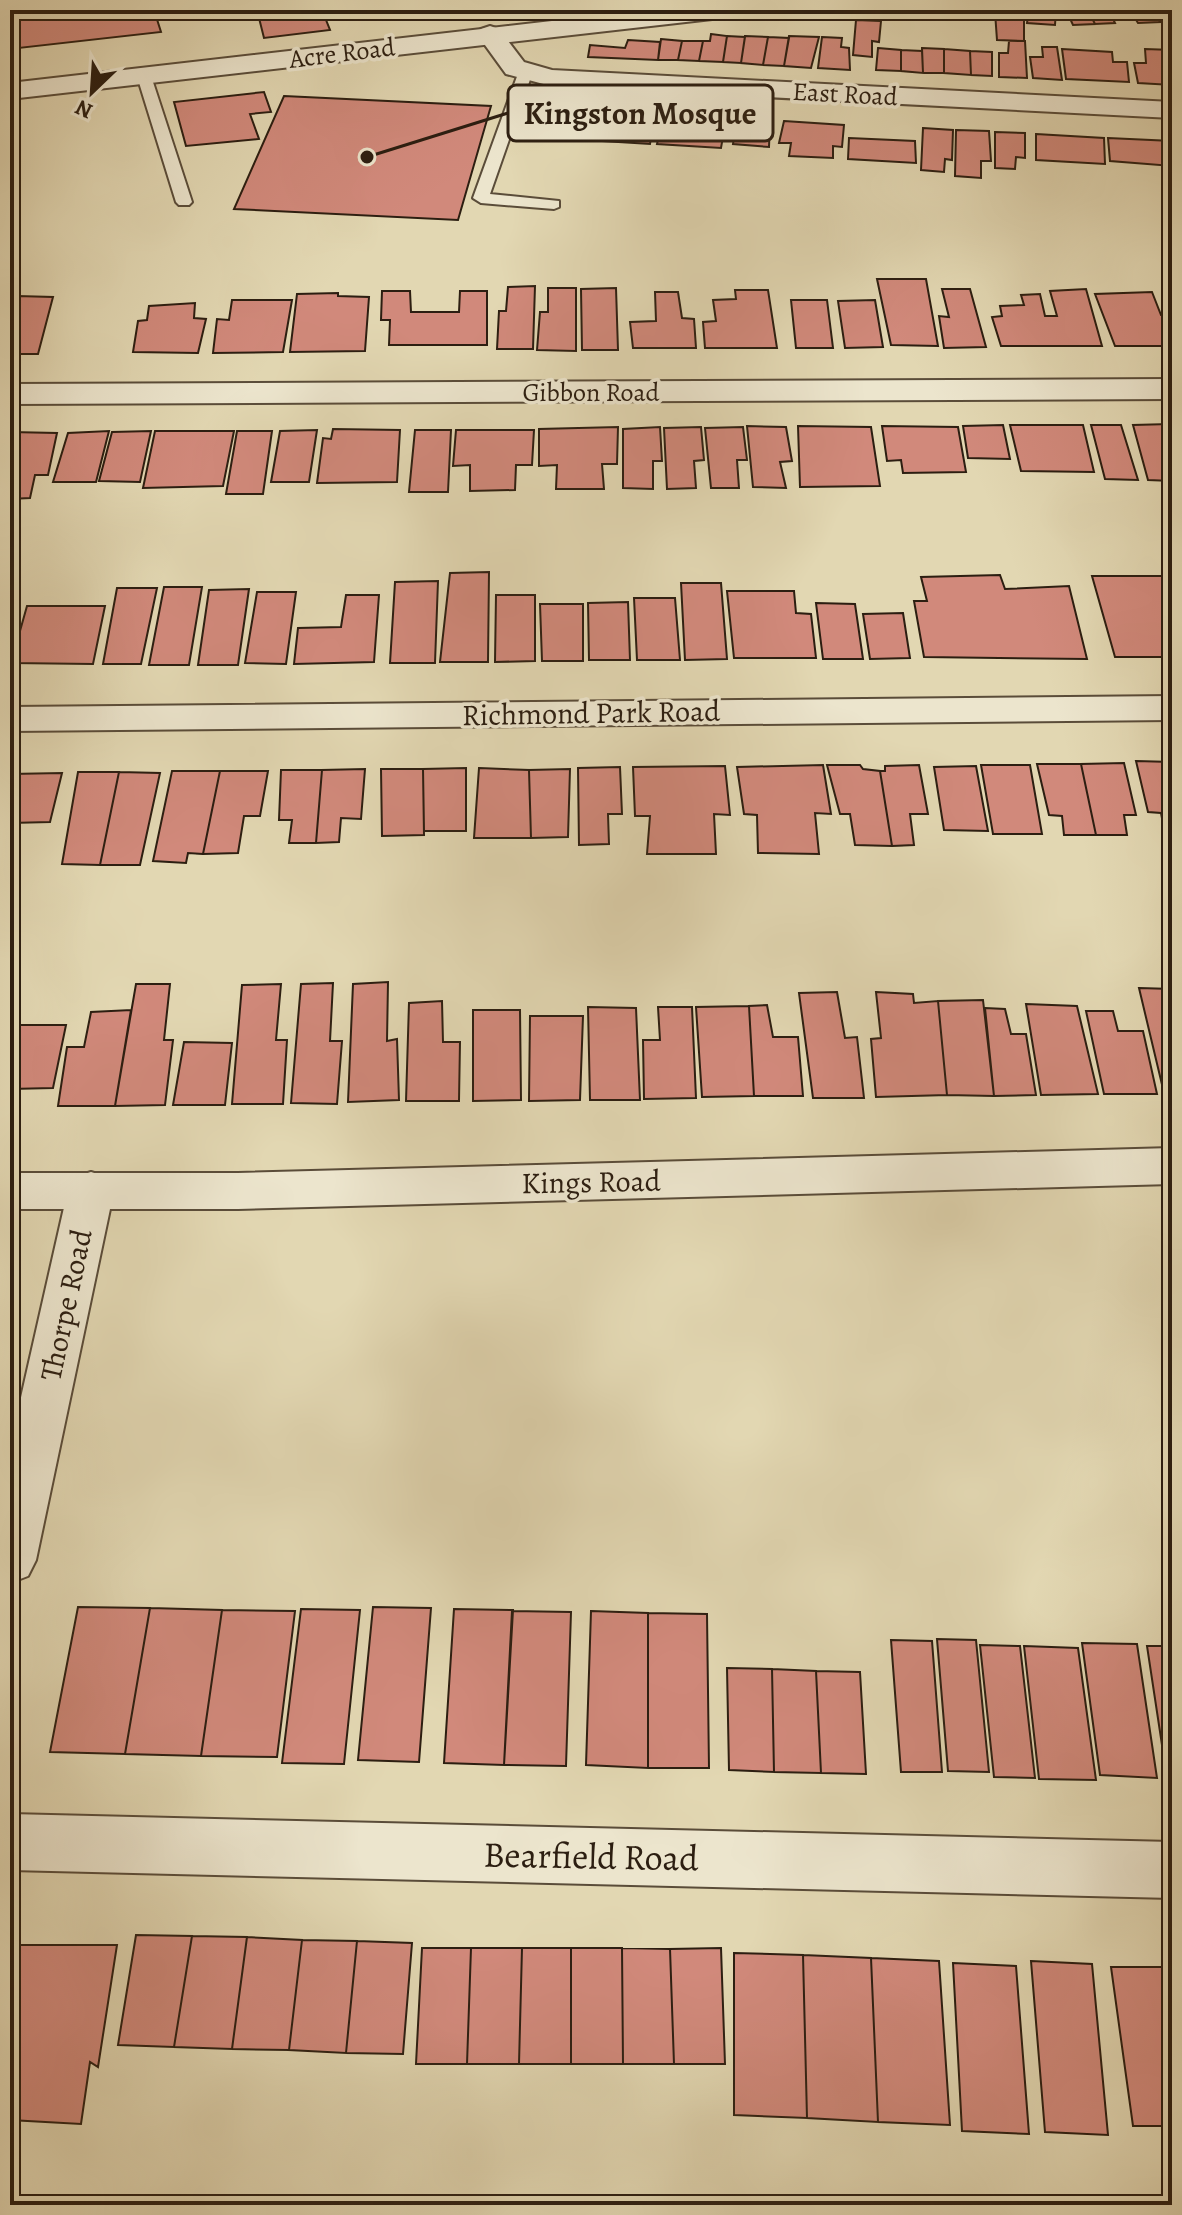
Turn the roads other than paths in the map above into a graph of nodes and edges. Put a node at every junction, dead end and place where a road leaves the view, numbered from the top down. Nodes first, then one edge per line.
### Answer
1 (721, 10) edge
2 (495, 25) edge
3 (526, 71) junction
4 (144, 76) junction
5 (10, 91) edge
6 (1172, 110) edge
7 (184, 202) dead end
8 (554, 204) dead end
9 (1172, 389) edge
10 (10, 394) edge
11 (1172, 708) edge
12 (10, 719) edge
13 (1172, 1166) edge
14 (91, 1190) junction
15 (10, 1191) edge
16 (10, 1560) edge
17 (10, 1842) edge
18 (1172, 1870) edge

1 - 2 street, Acre Road
2 - 3 street
2 - 4 street, Acre Road
3 - 6 street, East Road
3 - 8 lane
4 - 5 street, Acre Road
4 - 7 lane
9 - 10 street, Gibbon Road
11 - 12 street, Richmond Park Road
13 - 14 street, Kings Road
14 - 15 street, Kings Road
14 - 16 street, Thorpe Road
17 - 18 street, Bearfield Road

